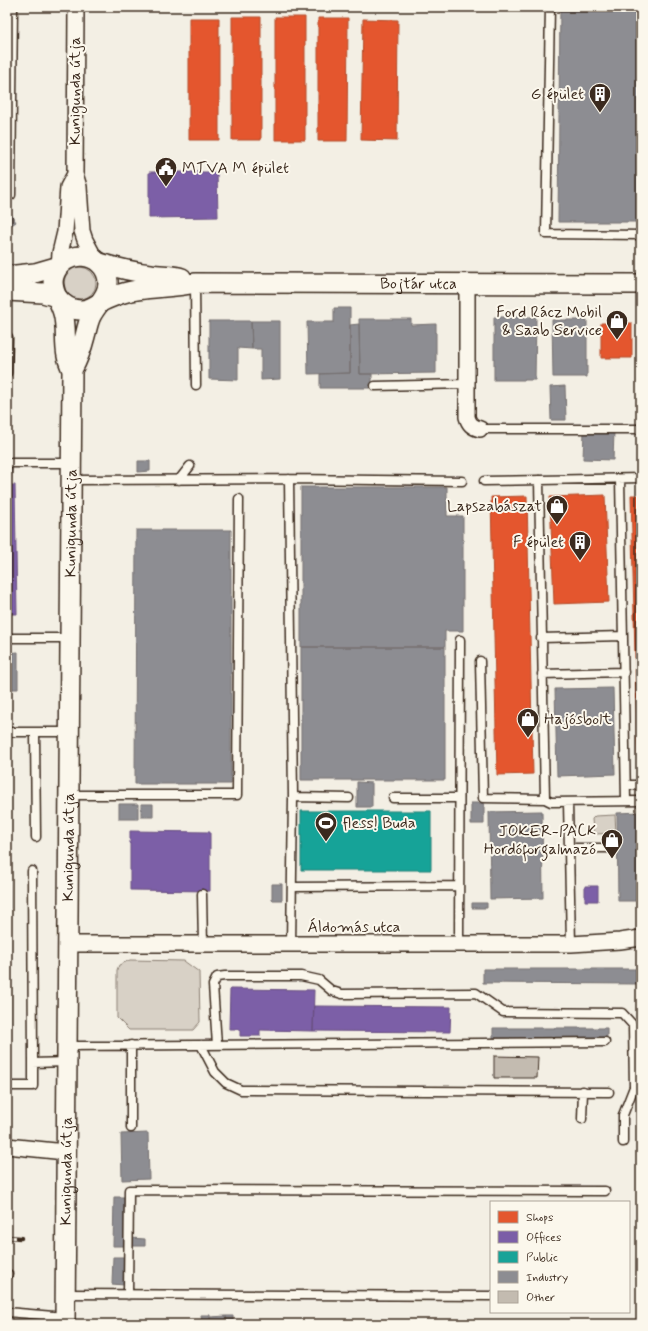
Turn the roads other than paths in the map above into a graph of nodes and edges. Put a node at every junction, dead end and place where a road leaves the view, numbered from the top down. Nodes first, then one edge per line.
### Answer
1 (13, 7) edge
2 (76, 7) edge
3 (550, 7) edge
4 (75, 174) junction
5 (11, 195) dead end
6 (641, 235) edge
7 (100, 263) junction
8 (59, 266) junction
9 (7, 276) edge
10 (195, 282) junction
11 (467, 284) junction
12 (641, 284) edge
13 (7, 290) edge
14 (57, 297) junction
15 (100, 302) junction
16 (8, 337) edge
17 (72, 370) junction
18 (7, 372) edge
19 (467, 384) junction
20 (196, 385) dead end
21 (375, 386) dead end
22 (480, 429) joint
23 (641, 429) edge
24 (7, 463) edge
25 (190, 466) dead end
26 (72, 471) junction
27 (641, 478) edge
28 (289, 479) junction
29 (620, 479) junction
30 (179, 480) junction
31 (538, 480) junction
32 (462, 481) dead end
33 (484, 481) dead end
34 (239, 499) dead end
35 (623, 636) junction
36 (7, 638) edge
37 (70, 638) junction
38 (541, 638) junction
39 (460, 640) dead end
40 (480, 661) dead end
41 (624, 672) junction
42 (542, 674) junction
43 (7, 732) edge
44 (35, 732) junction
45 (69, 732) junction
46 (626, 785) junction
47 (641, 785) edge
48 (69, 795) junction
49 (292, 797) junction
50 (349, 798) dead end
51 (393, 798) dead end
52 (459, 798) junction
53 (544, 799) junction
54 (626, 801) junction
55 (641, 801) edge
56 (568, 802) junction
57 (36, 836) dead end
58 (570, 848) junction
59 (612, 848) dead end
60 (32, 871) dead end
61 (459, 886) junction
62 (292, 887) junction
63 (202, 894) dead end
64 (641, 938) edge
65 (68, 944) junction
66 (459, 944) junction
67 (571, 944) junction
68 (203, 945) junction
69 (291, 945) junction
70 (605, 1042) dead end
71 (131, 1045) junction
72 (201, 1045) junction
73 (217, 1045) junction
74 (67, 1054) junction
75 (33, 1062) junction
76 (7, 1086) edge
77 (583, 1092) junction
78 (609, 1092) dead end
79 (582, 1119) dead end
80 (131, 1128) dead end
81 (623, 1142) dead end
82 (7, 1146) edge
83 (65, 1152) junction
84 (605, 1191) dead end
85 (65, 1294) junction
86 (128, 1295) junction
87 (490, 1296) edge
88 (7, 1312) edge
89 (65, 1320) edge

1 - 5 lane
2 - 4 street, Kunigunda útja
3 - 6 lane
4 - 7 street, Kunigunda útja
4 - 8 street, Kunigunda útja
7 - 8 street
7 - 10 street, Bojtár utca
7 - 15 street, Kunigunda útja
8 - 9 street
8 - 14 street, Kunigunda útja
10 - 11 street, Bojtár utca
10 - 15 street, Bojtár utca
10 - 20 lane
11 - 12 street, Bojtár utca
11 - 19 street
13 - 14 street
14 - 15 street
14 - 17 street, Kunigunda útja
15 - 17 street, Kunigunda útja
16 - 18 lane
17 - 26 street, Kunigunda útja
19 - 21 lane
19 - 22 street
22 - 23 lane
24 - 26 lane
25 - 30 lane
26 - 30 lane
26 - 37 street, Kunigunda útja
27 - 29 lane
28 - 30 lane
28 - 32 lane
28 - 49 lane
29 - 31 lane
29 - 35 lane
31 - 33 lane
31 - 38 lane
34 - 48 lane
35 - 38 lane
35 - 41 lane
36 - 37 lane
37 - 45 street, Kunigunda útja
38 - 42 lane
39 - 52 lane
40 - 53 lane
41 - 42 lane
41 - 46 lane
42 - 53 lane
43 - 44 lane
44 - 45 lane
44 - 57 lane
45 - 48 street, Kunigunda útja
46 - 47 lane
46 - 54 lane
48 - 65 street, Kunigunda útja
49 - 50 lane
49 - 62 lane
51 - 52 lane
52 - 61 lane
53 - 56 lane
54 - 55 lane
54 - 56 lane
56 - 58 lane
58 - 59 lane
58 - 67 lane
60 - 75 lane
61 - 62 lane
61 - 66 lane
62 - 69 lane
63 - 68 lane
64 - 67 street, Áldomás utca
65 - 68 street, Áldomás utca
65 - 74 street, Kunigunda útja
66 - 67 street, Áldomás utca
66 - 69 street, Áldomás utca
68 - 69 street, Áldomás utca
70 - 73 lane
71 - 72 lane
71 - 74 lane
71 - 80 lane
72 - 73 lane
72 - 77 lane
73 - 81 lane
74 - 75 lane
74 - 83 street, Kunigunda útja
75 - 76 lane
77 - 78 lane
77 - 79 lane
82 - 83 street
83 - 85 street, Kunigunda útja
84 - 86 lane
85 - 86 lane
85 - 89 street, Kunigunda útja
86 - 87 lane
88 - 89 lane

